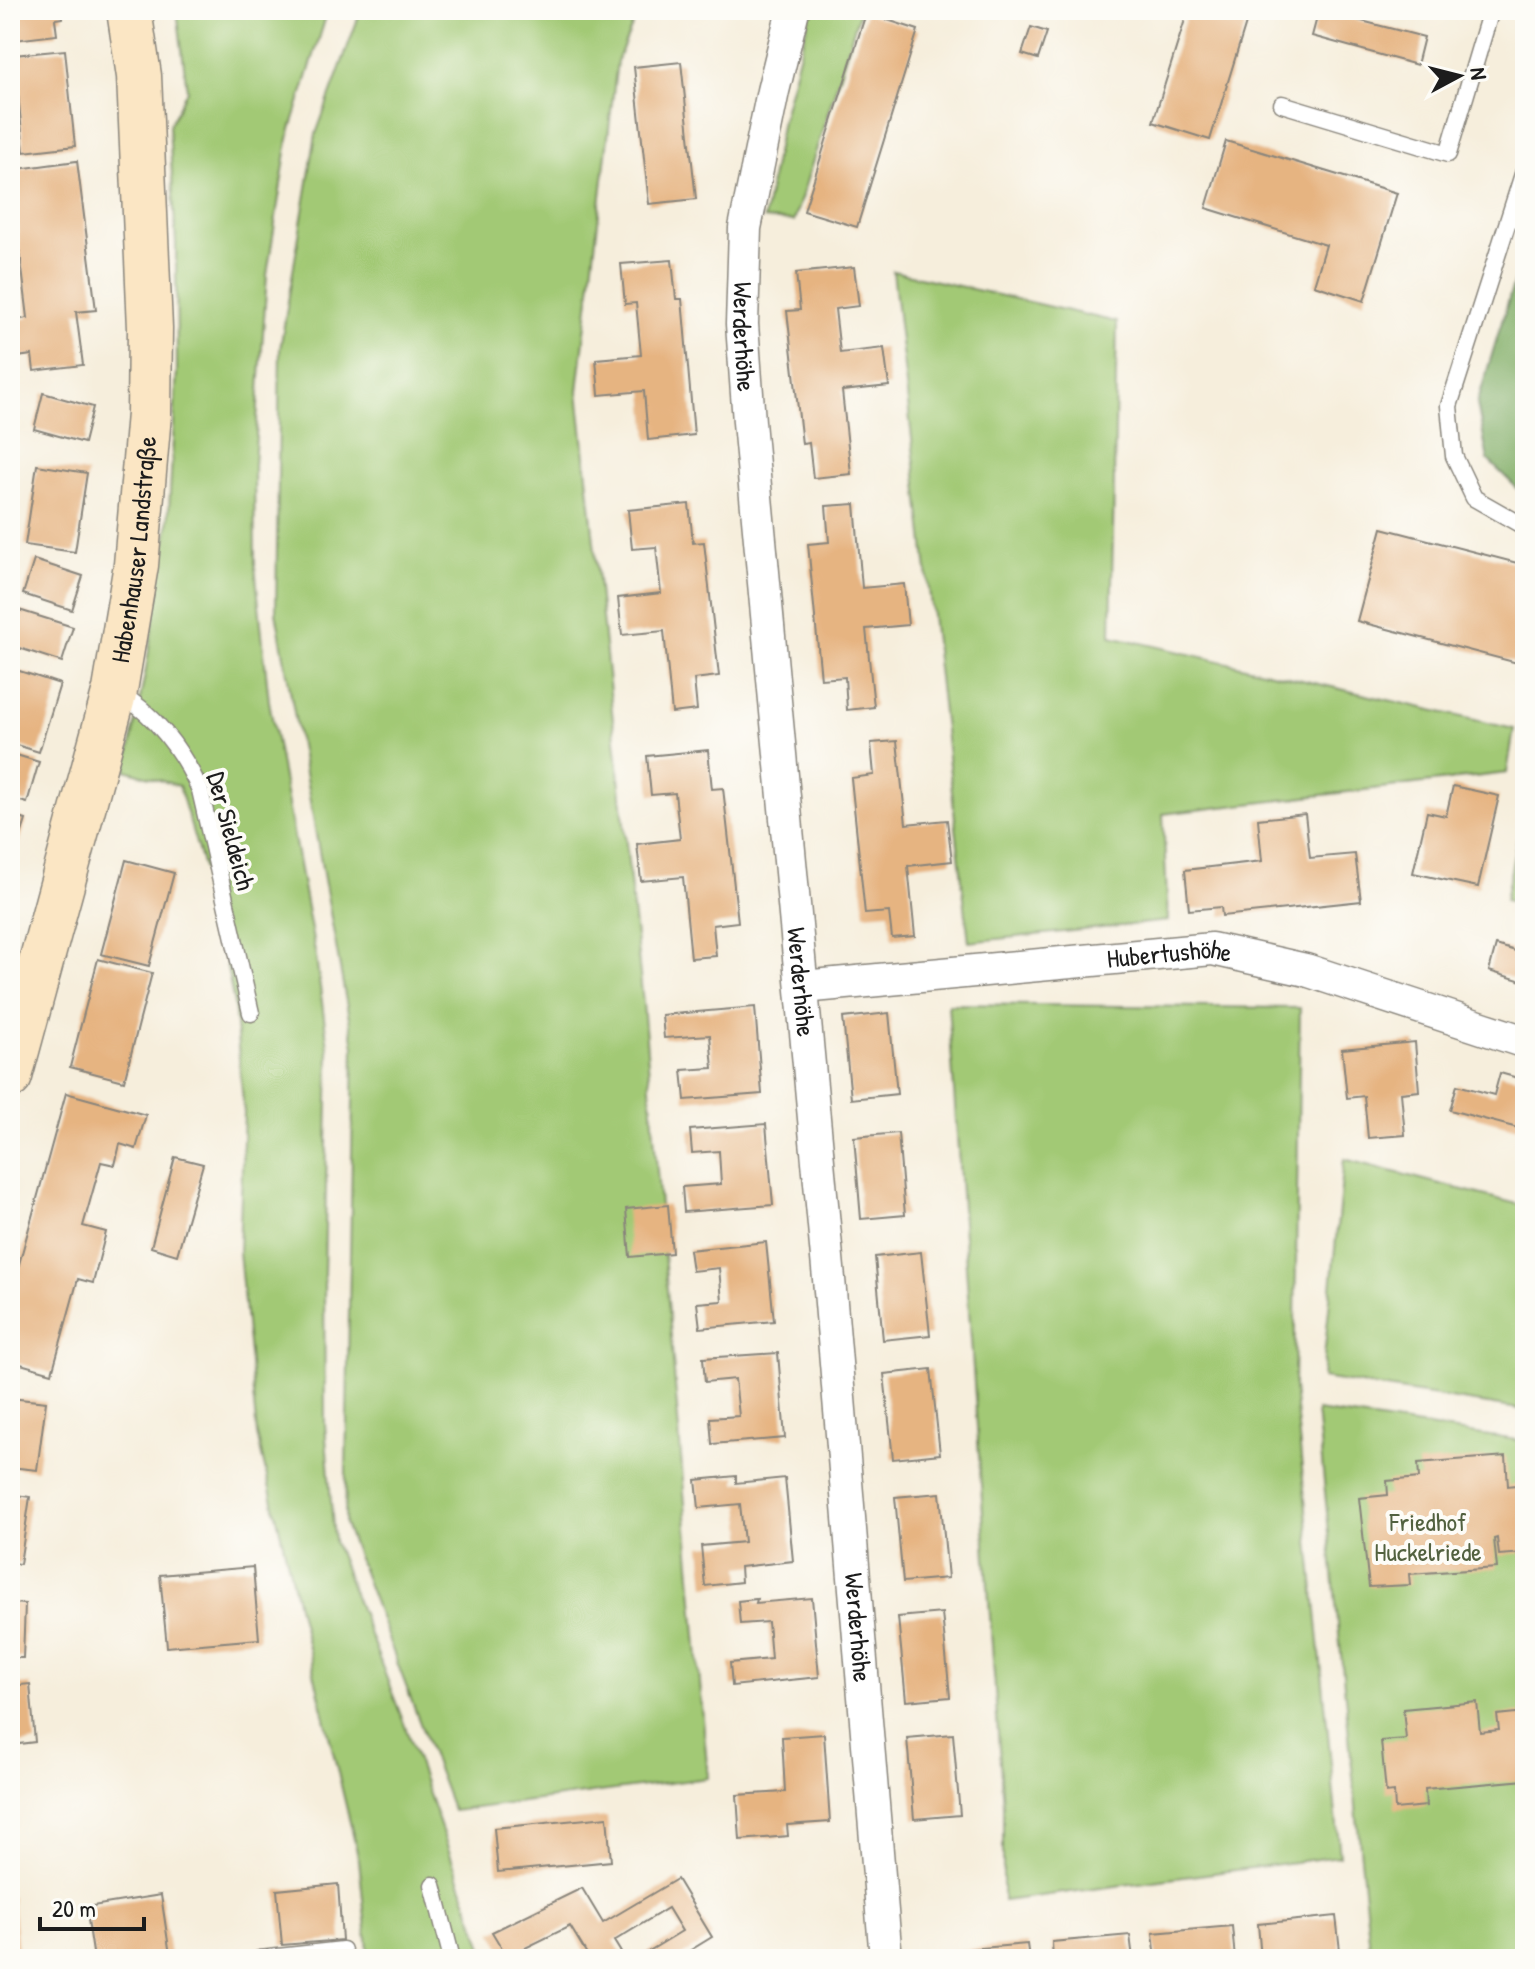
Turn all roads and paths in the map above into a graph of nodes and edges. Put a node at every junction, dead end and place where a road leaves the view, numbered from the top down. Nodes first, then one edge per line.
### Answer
1 (129, 10) edge
2 (793, 10) edge
3 (1491, 10) edge
4 (1282, 104) dead end
5 (1525, 168) edge
6 (1525, 527) edge
7 (115, 690) junction
8 (803, 987) junction
9 (251, 1013) dead end
10 (1525, 1042) edge
11 (10, 1076) edge
12 (433, 1885) dead end
13 (343, 1950) dead end
14 (260, 1959) edge
15 (452, 1959) edge
16 (886, 1959) edge

1 - 7 street, Habenhauser Landstraße
2 - 8 street, Werderhöhe
3 - 4 lane
5 - 6 lane
7 - 9 lane, Der Sieldeich
7 - 11 street, Habenhauser Landstraße
8 - 10 street, Hubertushöhe
8 - 16 street, Werderhöhe
12 - 15 lane
13 - 14 lane

